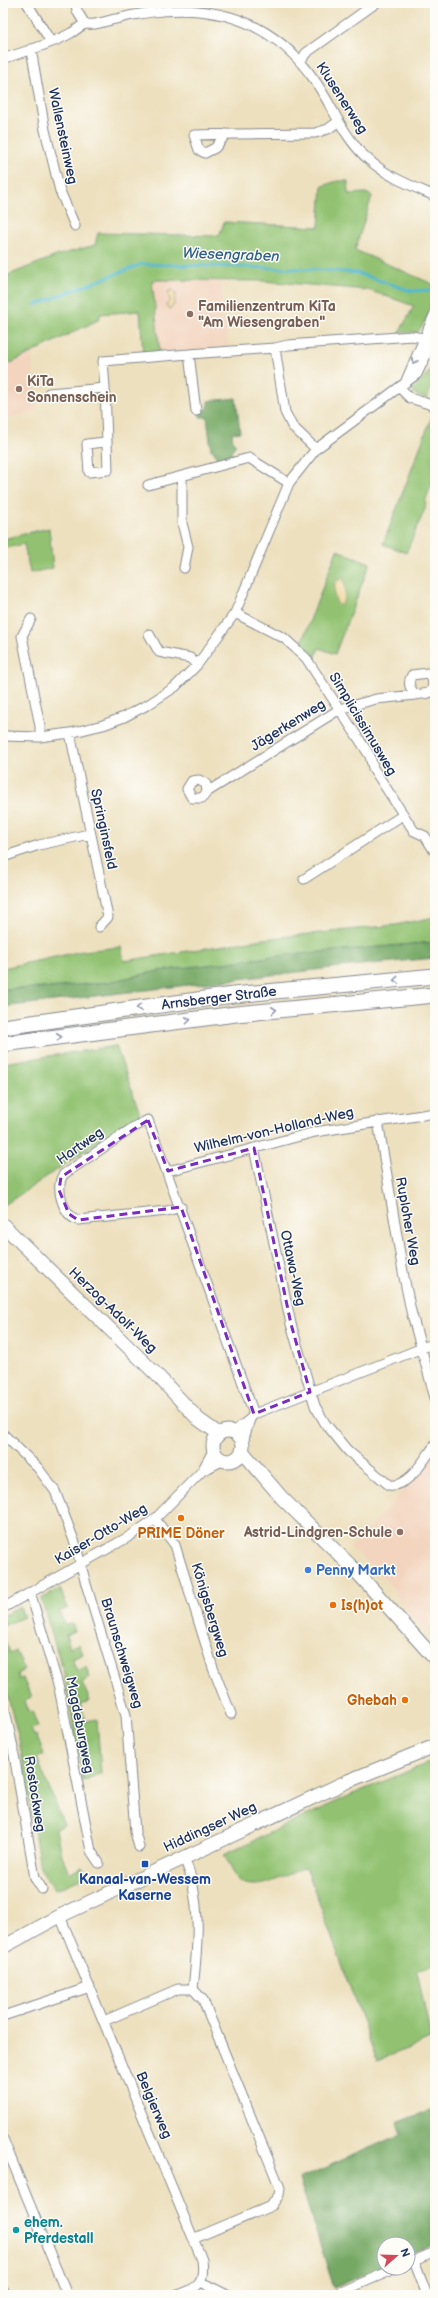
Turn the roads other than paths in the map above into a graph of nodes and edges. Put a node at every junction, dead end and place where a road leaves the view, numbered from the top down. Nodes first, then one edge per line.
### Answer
1 (27, 3) edge
2 (76, 3) edge
3 (376, 3) edge
4 (85, 24) junction
5 (52, 42) junction
6 (31, 50) junction
7 (3, 59) edge
8 (300, 62) junction
9 (339, 121) junction
10 (226, 134) dead end
11 (435, 196) edge
12 (75, 226) dead end
13 (435, 313) edge
14 (431, 338) edge
15 (275, 348) junction
16 (189, 354) junction
17 (402, 385) junction
18 (105, 388) junction
19 (49, 392) dead end
20 (435, 406) edge
21 (196, 411) dead end
22 (105, 442) dead end
23 (316, 450) junction
24 (182, 476) junction
25 (289, 483) junction
26 (148, 485) dead end
27 (184, 568) dead end
28 (235, 613) junction
29 (31, 619) dead end
30 (149, 634) dead end
31 (197, 665) junction
32 (415, 695) dead end
33 (340, 709) junction
34 (70, 733) junction
35 (3, 736) edge
36 (40, 738) junction
37 (207, 792) dead end
38 (403, 815) junction
39 (89, 834) junction
40 (430, 838) edge
41 (435, 852) edge
42 (3, 857) edge
43 (304, 879) dead end
44 (99, 927) dead end
45 (435, 976) edge
46 (435, 995) edge
47 (3, 1027) edge
48 (3, 1044) edge
49 (435, 1113) edge
50 (378, 1121) junction
51 (254, 1148) junction
52 (168, 1170) junction
53 (181, 1207) junction
54 (3, 1225) edge
55 (435, 1343) edge
56 (422, 1348) junction
57 (310, 1392) junction
58 (435, 1398) edge
59 (252, 1417) junction
60 (233, 1432) joint
61 (3, 1434) edge
62 (435, 1445) edge
63 (227, 1449) junction
64 (202, 1471) junction
65 (155, 1519) junction
66 (80, 1564) junction
67 (30, 1592) junction
68 (3, 1608) edge
69 (435, 1659) edge
70 (3, 1701) edge
71 (231, 1714) dead end
72 (435, 1746) edge
73 (139, 1847) dead end
74 (184, 1857) junction
75 (99, 1863) dead end
76 (42, 1889) dead end
77 (60, 1916) junction
78 (3, 1947) edge
79 (90, 1987) junction
80 (193, 1989) junction
81 (3, 2016) edge
82 (104, 2021) junction
83 (3, 2139) edge
84 (195, 2238) junction
85 (435, 2252) edge
86 (416, 2260) edge
87 (416, 2272) edge
88 (378, 2276) edge
89 (201, 2282) junction
90 (3, 2288) edge
91 (6, 2295) edge
92 (67, 2295) edge
93 (178, 2295) edge
94 (227, 2295) edge
95 (334, 2295) edge
96 (427, 2295) edge

1 - 5 street
2 - 4 street
3 - 8 street
4 - 5 street, Klusenerweg
4 - 8 street, Klusenerweg
5 - 6 street, Klusenerweg
6 - 7 street, Klusenerweg
6 - 12 street, Wallensteinweg
8 - 9 street, Klusenerweg
9 - 10 street
9 - 11 street, Klusenerweg
13 - 14 street
14 - 15 street
14 - 17 street
15 - 16 street
15 - 23 street
16 - 18 street
16 - 21 street
17 - 20 street
17 - 23 street
18 - 19 street
18 - 22 street
23 - 25 street
24 - 25 street
24 - 26 street
24 - 27 street
25 - 28 street
28 - 31 street
28 - 33 street, Simplicissimusweg
29 - 36 street
30 - 31 street
31 - 34 street
32 - 33 street, Jägerkenweg
33 - 37 street, Jägerkenweg
33 - 38 street, Simplicissimusweg
34 - 36 street
34 - 39 street, Springinsfeld
35 - 36 street
38 - 40 street, Simplicissimusweg
38 - 43 street
39 - 42 street
39 - 44 street, Springinsfeld
40 - 41 street, Simplicissimusweg
45 -> 47 main road, Arnsberger Straße
48 -> 46 main road, Arnsberger Straße
49 - 50 street, Wilhelm-von-Holland-Weg
50 - 51 street, Wilhelm-von-Holland-Weg
50 - 56 street, Ruploher Weg
51 - 52 street, Wilhelm-von-Holland-Weg
51 - 57 street, Ottawa-Weg
52 - 53 street, Hartweg
52 - 53 street, Hartweg
53 - 59 street, Hartweg
54 - 63 main road, Herzog-Adolf-Weg
55 - 56 street
56 - 57 street
56 - 58 street, Ruploher Weg
57 - 59 street
57 - 62 street, Ottawa-Weg
59 - 60 street
59 - 63 street, Kaiser-Otto-Weg
60 - 63 main road
61 - 66 street, Braunschweigweg
63 - 64 street, Kaiser-Otto-Weg
63 - 64 street, Kaiser-Otto-Weg
63 - 69 main road, Herzog-Adolf-Weg
64 - 65 street, Kaiser-Otto-Weg
65 - 66 street, Kaiser-Otto-Weg
65 - 71 street, Königsbergweg
66 - 67 street, Kaiser-Otto-Weg
66 - 73 street, Braunschweigweg
67 - 68 street, Kaiser-Otto-Weg
67 - 75 street, Magdeburgweg
70 - 76 street, Rostockweg
72 - 74 main road, Hiddingser Weg
74 - 77 main road, Hiddingser Weg
74 - 80 street
77 - 78 main road, Hiddingser Weg
77 - 79 street, Belgierweg
79 - 81 street
79 - 82 street, Belgierweg
80 - 82 street
80 - 84 street
82 - 84 street, Belgierweg
83 - 92 street
84 - 89 street, Belgierweg
85 - 86 street
87 - 96 street
88 - 95 street
89 - 93 street
89 - 94 street
90 - 91 street

